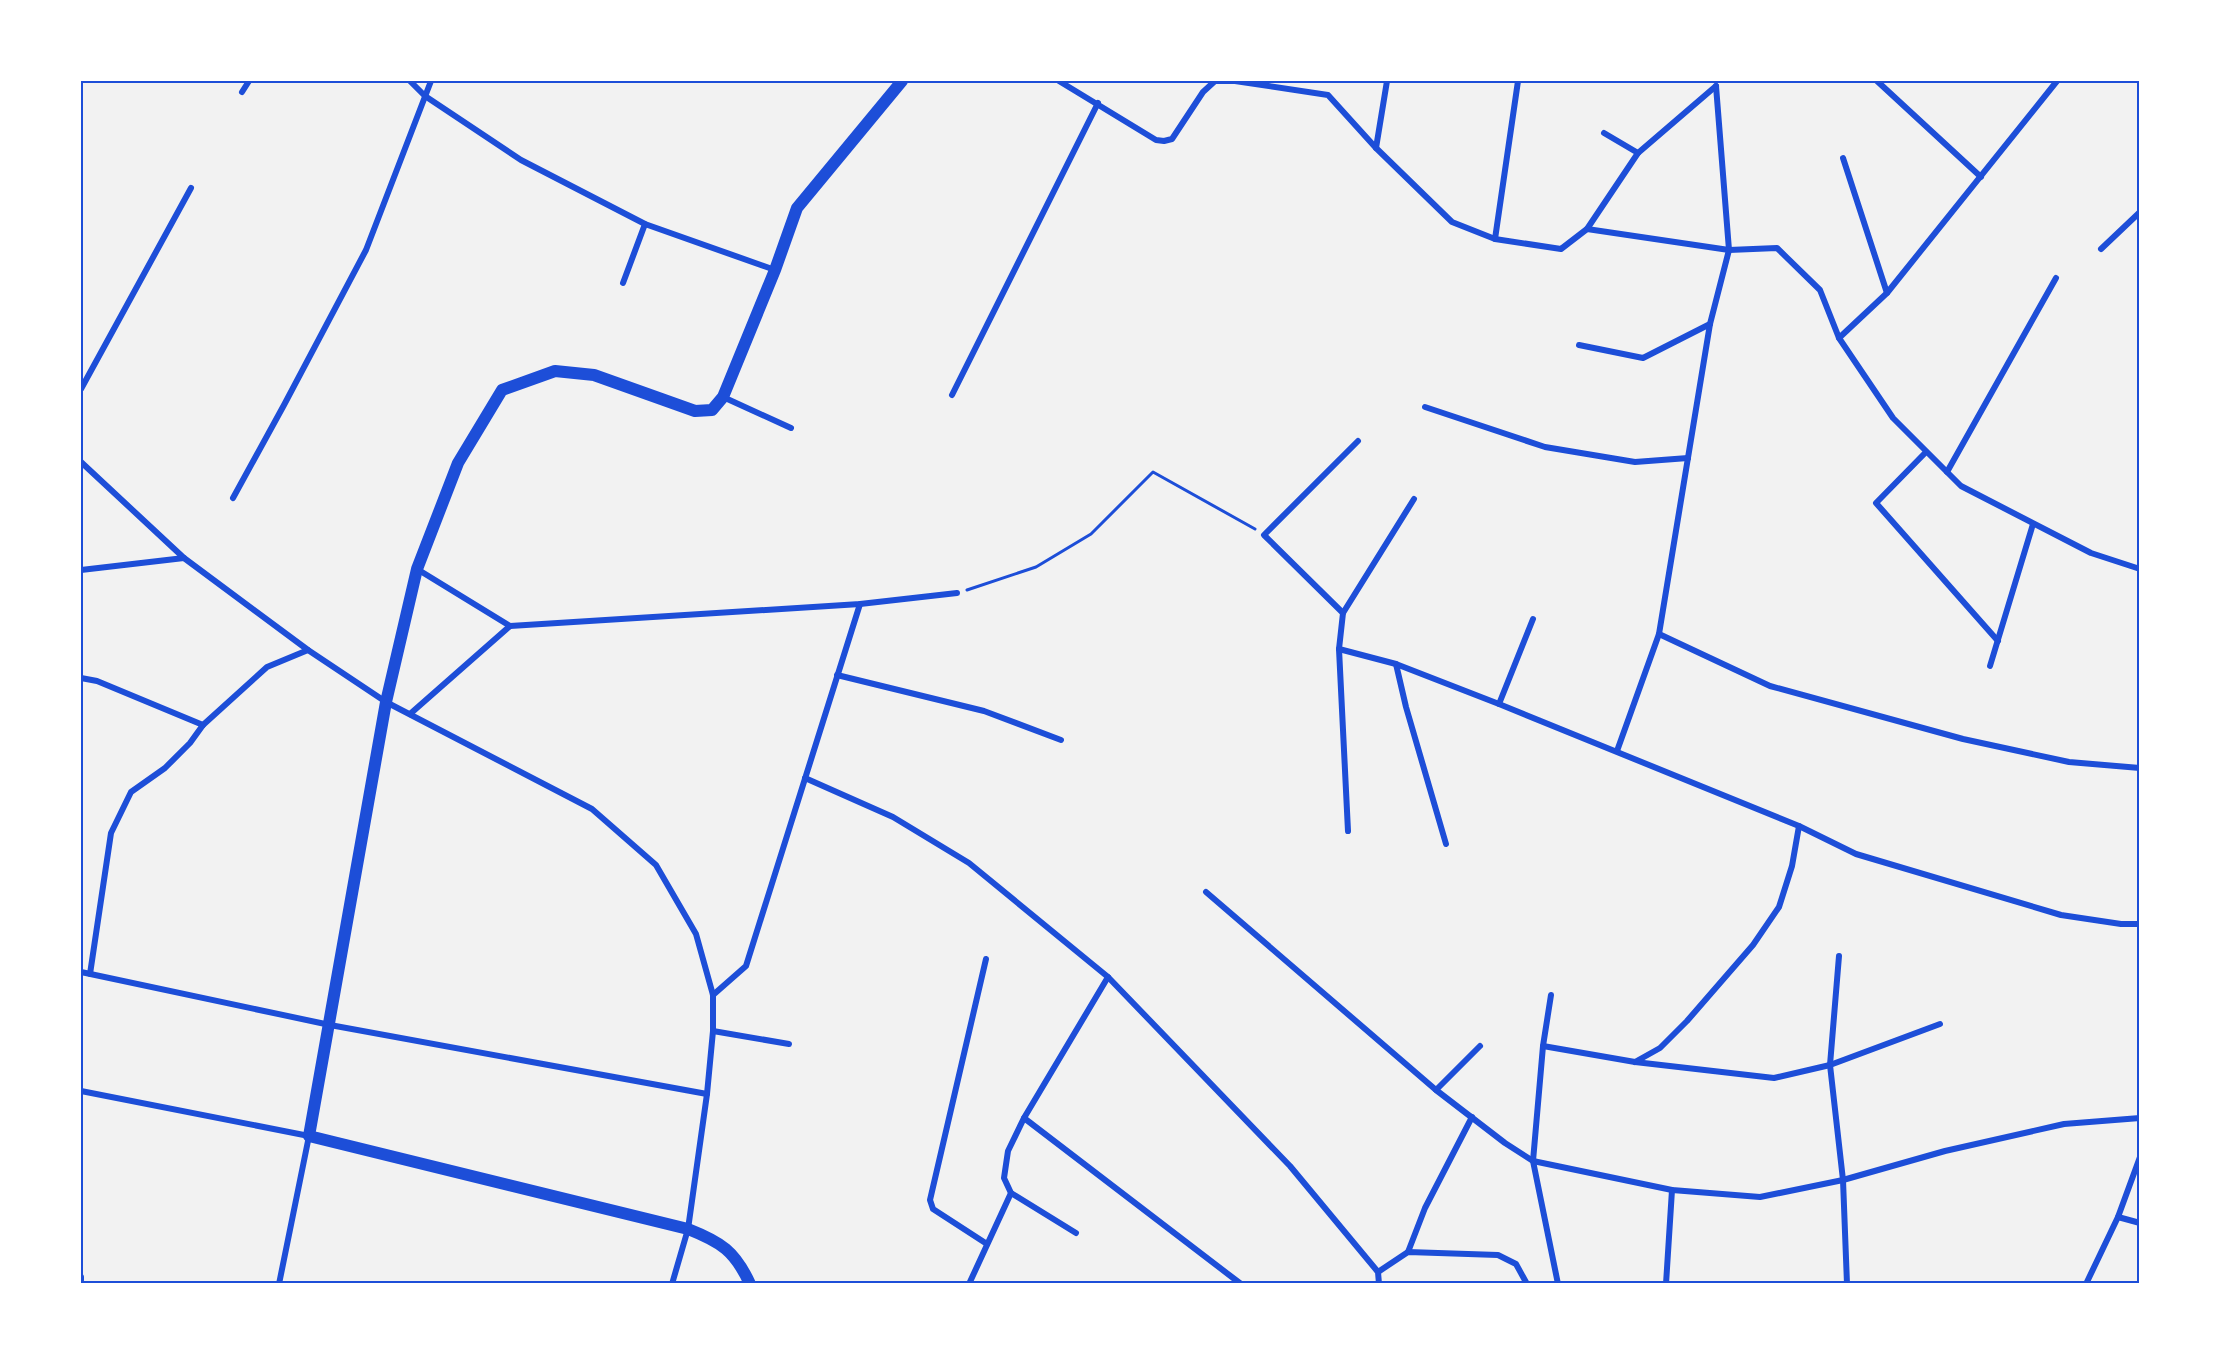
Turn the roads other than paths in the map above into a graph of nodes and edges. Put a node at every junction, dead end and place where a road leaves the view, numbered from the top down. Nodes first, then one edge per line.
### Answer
1 (249, 81) edge
2 (410, 81) edge
3 (432, 81) edge
4 (902, 81) edge
5 (1059, 81) edge
6 (1234, 81) edge
7 (1387, 81) edge
8 (1518, 81) edge
9 (1877, 81) edge
10 (2057, 81) edge
11 (242, 92) dead end
12 (425, 96) junction
13 (1098, 103) junction
14 (1604, 133) dead end
15 (1376, 148) junction
16 (1638, 153) junction
17 (1843, 158) dead end
18 (1981, 177) junction
19 (191, 188) dead end
20 (2140, 212) edge
21 (645, 224) junction
22 (1587, 229) junction
23 (1496, 239) junction
24 (2101, 249) dead end
25 (1729, 250) junction
26 (775, 270) junction
27 (2056, 278) dead end
28 (623, 283) dead end
29 (1887, 293) junction
30 (1710, 324) junction
31 (1839, 338) junction
32 (1579, 345) dead end
33 (81, 389) edge
34 (952, 395) dead end
35 (723, 397) junction
36 (1425, 407) dead end
37 (791, 428) dead end
38 (1358, 441) dead end
39 (1926, 452) junction
40 (1688, 458) junction
41 (81, 462) edge
42 (1947, 472) junction
43 (233, 498) dead end
44 (1414, 499) dead end
45 (2033, 524) junction
46 (184, 558) junction
47 (417, 569) junction
48 (2140, 569) edge
49 (81, 570) edge
50 (957, 593) road end
51 (860, 604) junction
52 (1343, 613) junction
53 (1533, 619) dead end
54 (510, 626) junction
55 (1659, 634) junction
56 (1998, 641) junction
57 (1340, 649) junction
58 (308, 650) junction
59 (1396, 664) junction
60 (1990, 666) dead end
61 (837, 675) junction
62 (81, 678) edge
63 (386, 702) junction
64 (1499, 704) junction
65 (410, 714) junction
66 (203, 725) junction
67 (1061, 740) dead end
68 (1617, 751) junction
69 (2140, 768) edge
70 (805, 778) junction
71 (1799, 826) junction
72 (1348, 831) dead end
73 (1446, 844) dead end
74 (1206, 892) dead end
75 (2140, 924) edge
76 (1839, 956) dead end
77 (986, 959) dead end
78 (81, 972) edge
79 (90, 974) junction
80 (1108, 977) junction
81 (713, 995) junction
82 (1551, 995) dead end
83 (1940, 1024) dead end
84 (330, 1025) junction
85 (713, 1031) junction
86 (789, 1044) dead end
87 (1480, 1046) dead end
88 (1543, 1046) junction
89 (1635, 1062) junction
90 (1830, 1065) junction
91 (1436, 1090) junction
92 (81, 1091) edge
93 (707, 1094) junction
94 (1472, 1117) junction
95 (1024, 1118) junction
96 (2140, 1118) edge
97 (309, 1136) junction
98 (2140, 1157) edge
99 (1533, 1161) junction
100 (1843, 1180) junction
101 (1672, 1190) junction
102 (1011, 1193) junction
103 (2118, 1217) junction
104 (2140, 1223) edge
105 (688, 1229) junction
106 (1076, 1233) dead end
107 (987, 1244) junction
108 (1408, 1252) junction
109 (1378, 1272) junction
110 (279, 1284) edge
111 (672, 1284) edge
112 (750, 1284) edge
113 (969, 1284) edge
114 (1241, 1284) edge
115 (1379, 1284) edge
116 (1527, 1284) edge
117 (1558, 1284) edge
118 (1666, 1284) edge
119 (1847, 1284) edge
120 (2085, 1284) edge

1 - 11 street
2 - 12 street
3 - 12 street
4 - 26 main road
5 - 13 street
6 - 13 street
6 - 15 street
7 - 15 street
8 - 23 street
9 - 18 street
10 - 18 street
12 - 21 street
12 - 43 street
13 - 34 street
14 - 16 street
15 - 23 street
16 - 22 street
16 - 25 street
17 - 29 street
18 - 29 street
19 - 33 street
20 - 24 street
21 - 26 street
21 - 28 street
22 - 23 street
22 - 25 street
25 - 30 street
25 - 31 street
26 - 35 main road
27 - 42 street
29 - 31 street
30 - 32 street
30 - 40 street
31 - 39 street
35 - 37 street
35 - 47 main road
36 - 40 street
38 - 52 street
39 - 42 street
39 - 56 street
40 - 55 street
41 - 46 street
42 - 45 street
44 - 52 street
45 - 48 street
45 - 56 street
46 - 49 street
46 - 58 street
47 - 54 street
47 - 63 main road
50 - 51 street
51 - 54 street
51 - 61 street
52 - 57 street
53 - 64 street
54 - 65 street
55 - 68 street
55 - 69 street
56 - 60 street
57 - 59 street
57 - 72 street
58 - 63 street
58 - 66 street
59 - 64 street
59 - 73 street
61 - 67 street
61 - 70 street
62 - 66 street
63 - 65 street
63 - 84 main road
64 - 68 street
65 - 81 street
66 - 79 street
68 - 71 street
70 - 80 street
70 - 81 street
71 - 75 street
71 - 89 street
74 - 91 street
76 - 90 street
77 - 107 street
78 - 79 street
79 - 84 street
80 - 95 street
80 - 109 street
81 - 85 street
82 - 88 street
83 - 90 street
84 - 93 street
84 - 97 main road
85 - 86 street
85 - 93 street
87 - 91 street
88 - 89 street
88 - 99 street
89 - 90 street
90 - 100 street
91 - 94 street
92 - 97 street
93 - 105 street
94 - 99 street
94 - 108 street
95 - 102 street
95 - 114 street
96 - 100 street
97 - 105 main road
97 - 110 street
98 - 103 street
99 - 101 street
99 - 117 street
100 - 101 street
100 - 119 street
101 - 118 street
102 - 106 street
102 - 107 street
103 - 104 street
103 - 120 street
105 - 111 street
105 - 112 main road
107 - 113 street
108 - 109 street
108 - 116 street
109 - 115 street

